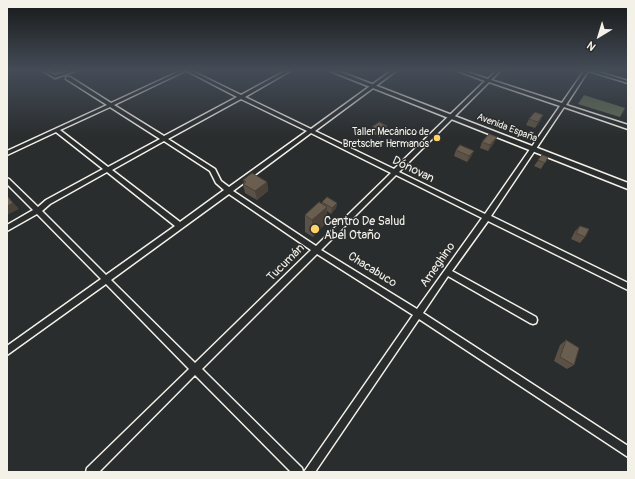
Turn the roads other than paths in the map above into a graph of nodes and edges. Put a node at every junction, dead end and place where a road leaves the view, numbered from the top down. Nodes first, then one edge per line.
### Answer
1 (93, 93) edge
2 (134, 93) edge
3 (235, 93) edge
4 (248, 93) edge
5 (363, 93) edge
6 (392, 93) edge
7 (475, 93) edge
8 (528, 93) edge
9 (571, 93) edge
10 (242, 97) junction
11 (111, 104) junction
12 (563, 105) junction
13 (452, 117) junction
14 (628, 126) edge
15 (56, 130) junction
16 (311, 132) junction
17 (166, 139) junction
18 (533, 149) junction
19 (7, 153) edge
20 (108, 169) junction
21 (394, 172) junction
22 (7, 180) edge
23 (628, 186) edge
24 (229, 191) junction
25 (38, 210) junction
26 (486, 218) junction
27 (180, 226) junction
28 (7, 228) edge
29 (316, 250) junction
30 (447, 272) junction
31 (106, 279) junction
32 (628, 287) edge
33 (418, 314) junction
34 (533, 320) dead end
35 (7, 351) edge
36 (195, 369) junction
37 (628, 452) edge
38 (91, 472) edge
39 (298, 472) edge
40 (309, 472) edge

1 - 11 street, Chacabuco
2 - 11 street
3 - 10 street, Dónovan
4 - 10 street
5 - 16 street
6 - 13 street, Avenida España
7 - 13 street, Tucumán
8 - 12 street
9 - 12 street, Ameghino
10 - 16 street, Dónovan
10 - 17 street
11 - 15 street
11 - 17 street, Chacabuco
12 - 14 street
12 - 18 street, Ameghino
13 - 18 street, Avenida España
13 - 21 street, Tucumán
15 - 19 street
15 - 20 street
16 - 21 street, Dónovan
16 - 24 street
17 - 20 street
17 - 24 street, Chacabuco
18 - 23 street, Avenida España
18 - 26 street, Ameghino
20 - 25 street
20 - 27 street
21 - 26 street, Dónovan
21 - 29 street, Tucumán
22 - 25 street
24 - 27 street
24 - 29 street, Chacabuco
25 - 28 street
25 - 31 street
26 - 30 street, Ameghino
26 - 32 street, Dónovan
27 - 31 street
29 - 33 street, Chacabuco
29 - 36 street, Tucumán
30 - 33 street, Ameghino
30 - 34 street
31 - 35 street
31 - 36 street
33 - 37 street, Chacabuco
33 - 40 street, Ameghino
36 - 38 street, Tucumán
36 - 39 street

